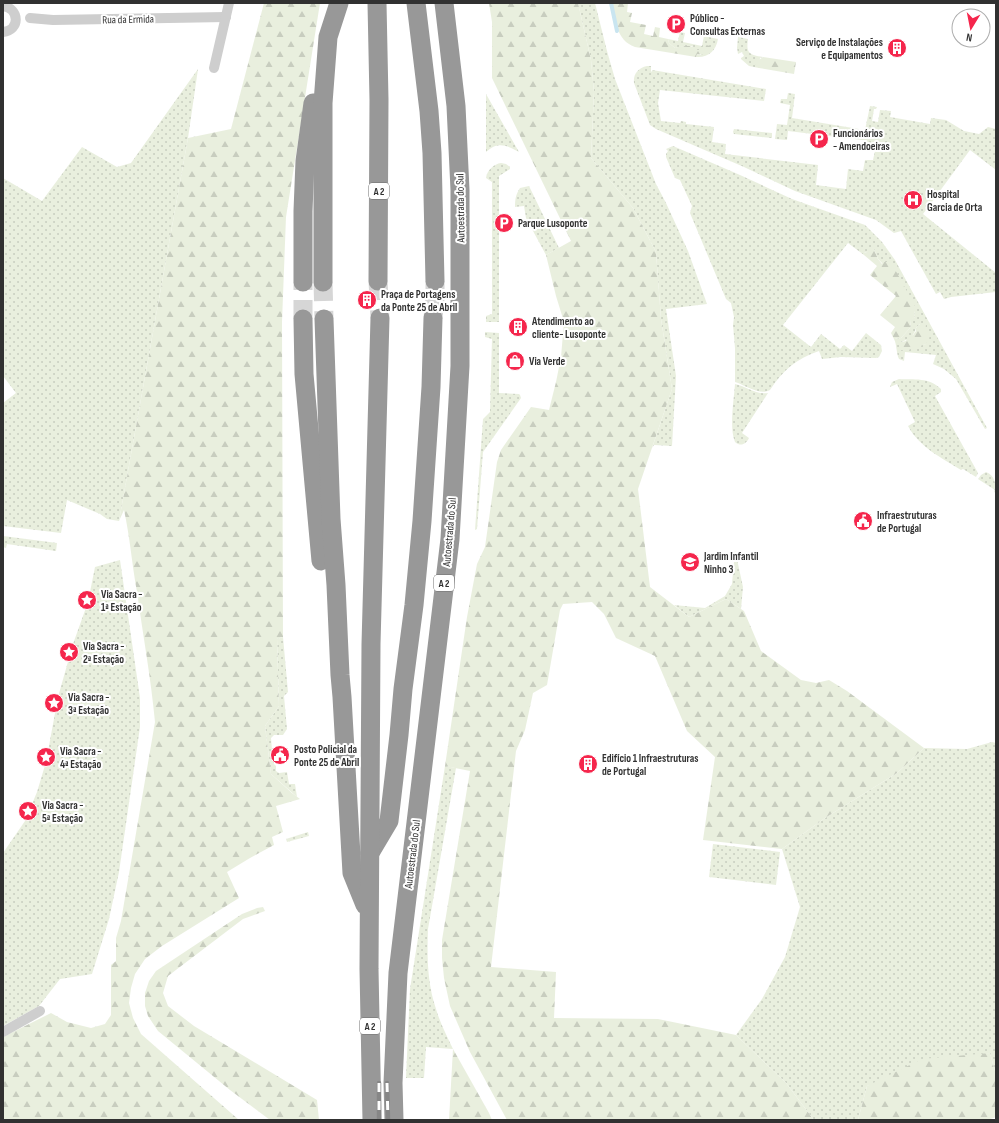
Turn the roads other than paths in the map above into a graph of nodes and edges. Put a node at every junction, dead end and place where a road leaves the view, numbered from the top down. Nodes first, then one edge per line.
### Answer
1 (229, 3) edge
2 (327, 3) edge
3 (339, 3) edge
4 (377, 3) edge
5 (416, 3) edge
6 (444, 3) edge
7 (3, 6) edge
8 (13, 11) junction
9 (226, 17) junction
10 (30, 18) junction
11 (13, 27) junction
12 (3, 32) edge
13 (214, 68) dead end
14 (378, 281) tunnel mouth
15 (435, 281) tunnel mouth
16 (303, 282) tunnel mouth
17 (323, 282) tunnel mouth
18 (380, 318) tunnel mouth
19 (434, 318) tunnel mouth
20 (303, 319) tunnel mouth
21 (324, 319) tunnel mouth
22 (342, 696) junction
23 (369, 854) junction
24 (369, 913) junction
25 (40, 1011) dead end
26 (3, 1032) edge
27 (372, 1120) edge
28 (394, 1120) edge

1 - 9 street
2 - 16 highway
3 - 17 highway
4 - 14 highway, A 2
5 - 15 highway
6 - 28 highway, Autoestrada do Sul / A 2
7 - 8 street, Rua da Ermida
8 - 10 street, Rua da Ermida
8 - 11 street
9 - 10 street, Rua da Ermida
9 - 13 street
10 - 11 street
11 - 12 street
18 - 23 highway, A 2
19 - 23 highway
20 - 22 highway
21 - 22 highway
22 - 24 highway
23 - 24 highway, A 2
24 - 27 highway, A 2
25 - 26 street

